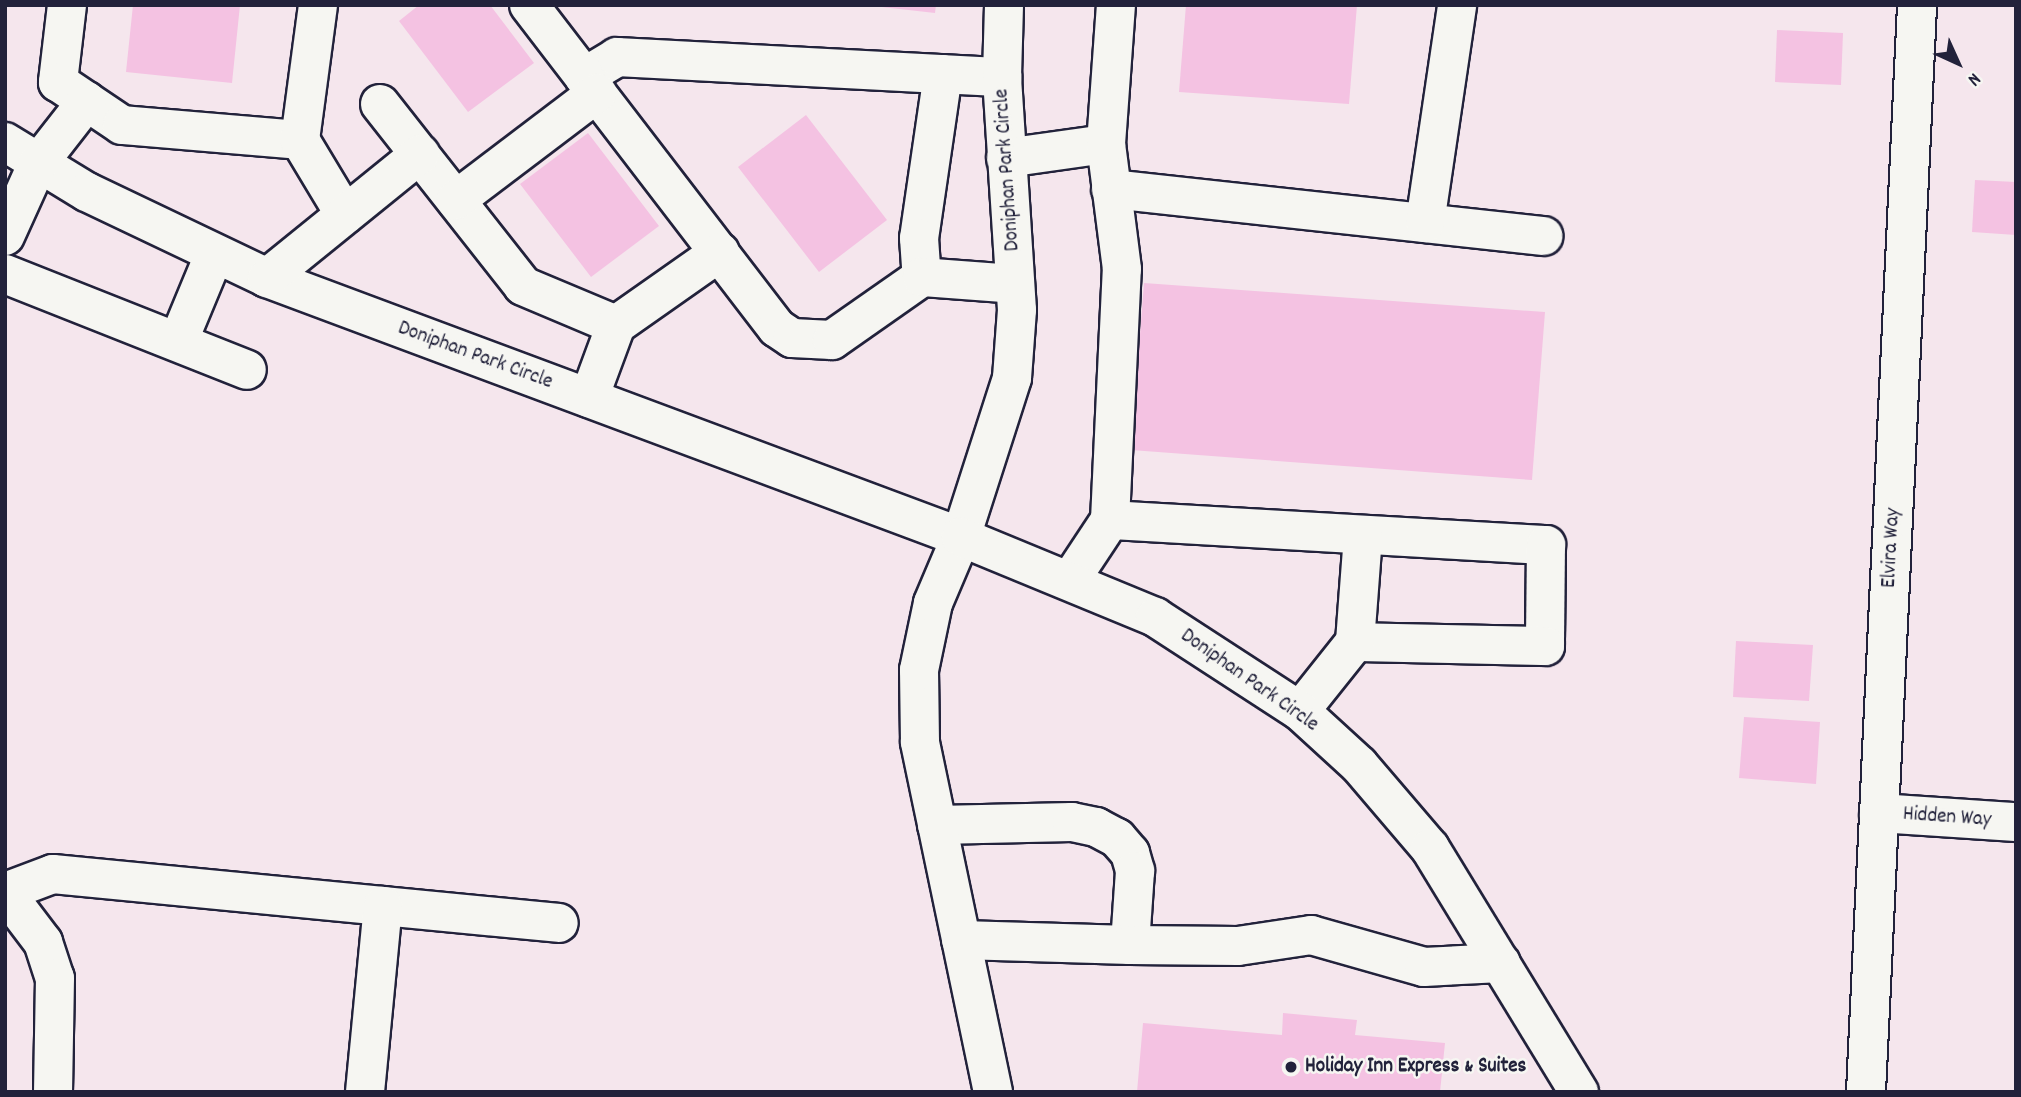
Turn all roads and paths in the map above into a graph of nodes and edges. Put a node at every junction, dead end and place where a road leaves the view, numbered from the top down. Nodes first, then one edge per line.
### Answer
1 (67, 5) edge
2 (318, 5) edge
3 (529, 5) edge
4 (1004, 5) edge
5 (1116, 5) edge
6 (1457, 5) edge
7 (1917, 5) edge
8 (943, 74) junction
9 (1002, 77) junction
10 (591, 85) junction
11 (87, 101) junction
12 (380, 104) dead end
13 (300, 140) junction
14 (5, 142) edge
15 (1106, 144) junction
16 (420, 154) junction
17 (1006, 158) junction
18 (37, 165) junction
19 (1111, 189) junction
20 (456, 200) junction
21 (345, 215) junction
22 (1425, 223) junction
23 (5, 236) edge
24 (1543, 236) dead end
25 (720, 253) junction
26 (214, 255) junction
27 (5, 274) edge
28 (922, 277) junction
29 (267, 278) junction
30 (1015, 284) junction
31 (617, 325) junction
32 (178, 342) junction
33 (247, 370) dead end
34 (589, 398) junction
35 (1110, 520) junction
36 (1363, 534) junction
37 (961, 537) junction
38 (1071, 579) junction
39 (1355, 642) junction
40 (1300, 711) junction
41 (1879, 813) junction
42 (2016, 822) edge
43 (937, 825) junction
44 (5, 892) edge
45 (383, 905) junction
46 (559, 923) dead end
47 (961, 940) junction
48 (1130, 945) junction
49 (1501, 963) junction
50 (53, 1092) edge
51 (365, 1092) edge
52 (993, 1092) edge
53 (1580, 1092) edge
54 (1866, 1092) edge

1 - 11 street
2 - 13 street
3 - 10 street
4 - 9 street, Doniphan Park Circle
5 - 15 street
6 - 22 street
7 - 41 street, Elvira Way
8 - 9 street
8 - 10 street
8 - 28 street
9 - 17 street, Doniphan Park Circle
10 - 20 street
10 - 25 street
11 - 13 street
11 - 18 street
12 - 16 street
13 - 21 street
14 - 18 street, Doniphan Park Circle
15 - 17 street
15 - 19 street
16 - 20 street
16 - 21 street
17 - 30 street, Doniphan Park Circle
18 - 23 street
18 - 26 street, Doniphan Park Circle
19 - 22 street
19 - 35 street
20 - 31 street
21 - 29 street
22 - 24 street
25 - 28 street
25 - 31 street
26 - 29 street, Doniphan Park Circle
26 - 32 street
27 - 32 street
28 - 30 street
29 - 34 street, Doniphan Park Circle
30 - 37 street, Doniphan Park Circle
31 - 34 street
32 - 33 street
34 - 37 street, Doniphan Park Circle
35 - 36 street
35 - 38 street
36 - 39 street
36 - 39 street
37 - 38 street, Doniphan Park Circle
37 - 43 street, Doniphan Park Circle
38 - 40 street, Doniphan Park Circle
39 - 40 street
40 - 49 street, Doniphan Park Circle
41 - 42 street, Hidden Way
41 - 54 street, Elvira Way
43 - 47 street, Doniphan Park Circle
43 - 48 street
44 - 45 street
44 - 50 street
45 - 46 street
45 - 51 street
47 - 48 street
47 - 52 street, Doniphan Park Circle
48 - 49 street
49 - 53 street, Doniphan Park Circle

